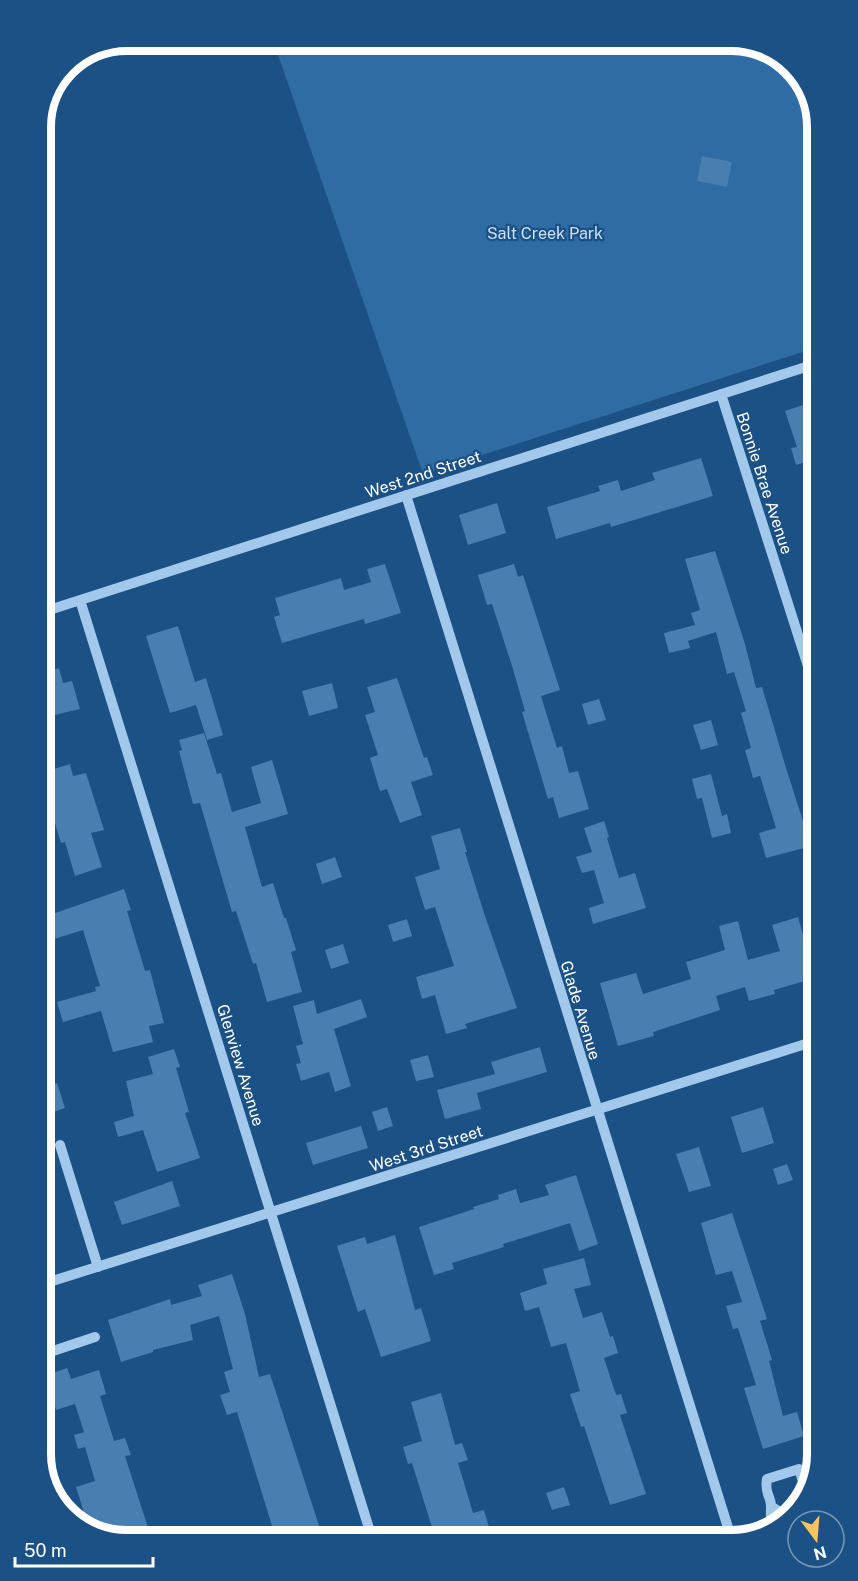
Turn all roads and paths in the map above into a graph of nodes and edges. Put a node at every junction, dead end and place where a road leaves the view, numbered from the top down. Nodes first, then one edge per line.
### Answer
1 (807, 367) edge
2 (721, 394) junction
3 (406, 495) junction
4 (80, 600) junction
5 (51, 609) edge
6 (807, 663) edge
7 (807, 1043) edge
8 (597, 1109) junction
9 (60, 1145) dead end
10 (271, 1213) junction
11 (98, 1267) junction
12 (51, 1281) edge
13 (96, 1337) dead end
14 (51, 1351) edge
15 (803, 1480) edge
16 (772, 1507) junction
17 (780, 1512) edge
18 (770, 1519) edge
19 (370, 1530) edge
20 (726, 1530) edge

1 - 2 street, West 2nd Street
2 - 3 street, West 2nd Street
2 - 6 street, Bonnie Brae Avenue
3 - 4 street, West 2nd Street
3 - 8 street, Glade Avenue
4 - 5 street, West 2nd Street
4 - 10 street, Glenview Avenue
7 - 8 street, West 3rd Street
8 - 10 street, West 3rd Street
8 - 20 street, Glade Avenue
9 - 11 street
10 - 11 street, West 3rd Street
10 - 19 street, Glenview Avenue
11 - 12 street, West 3rd Street
13 - 14 street
15 - 16 street
16 - 17 street
16 - 18 street

